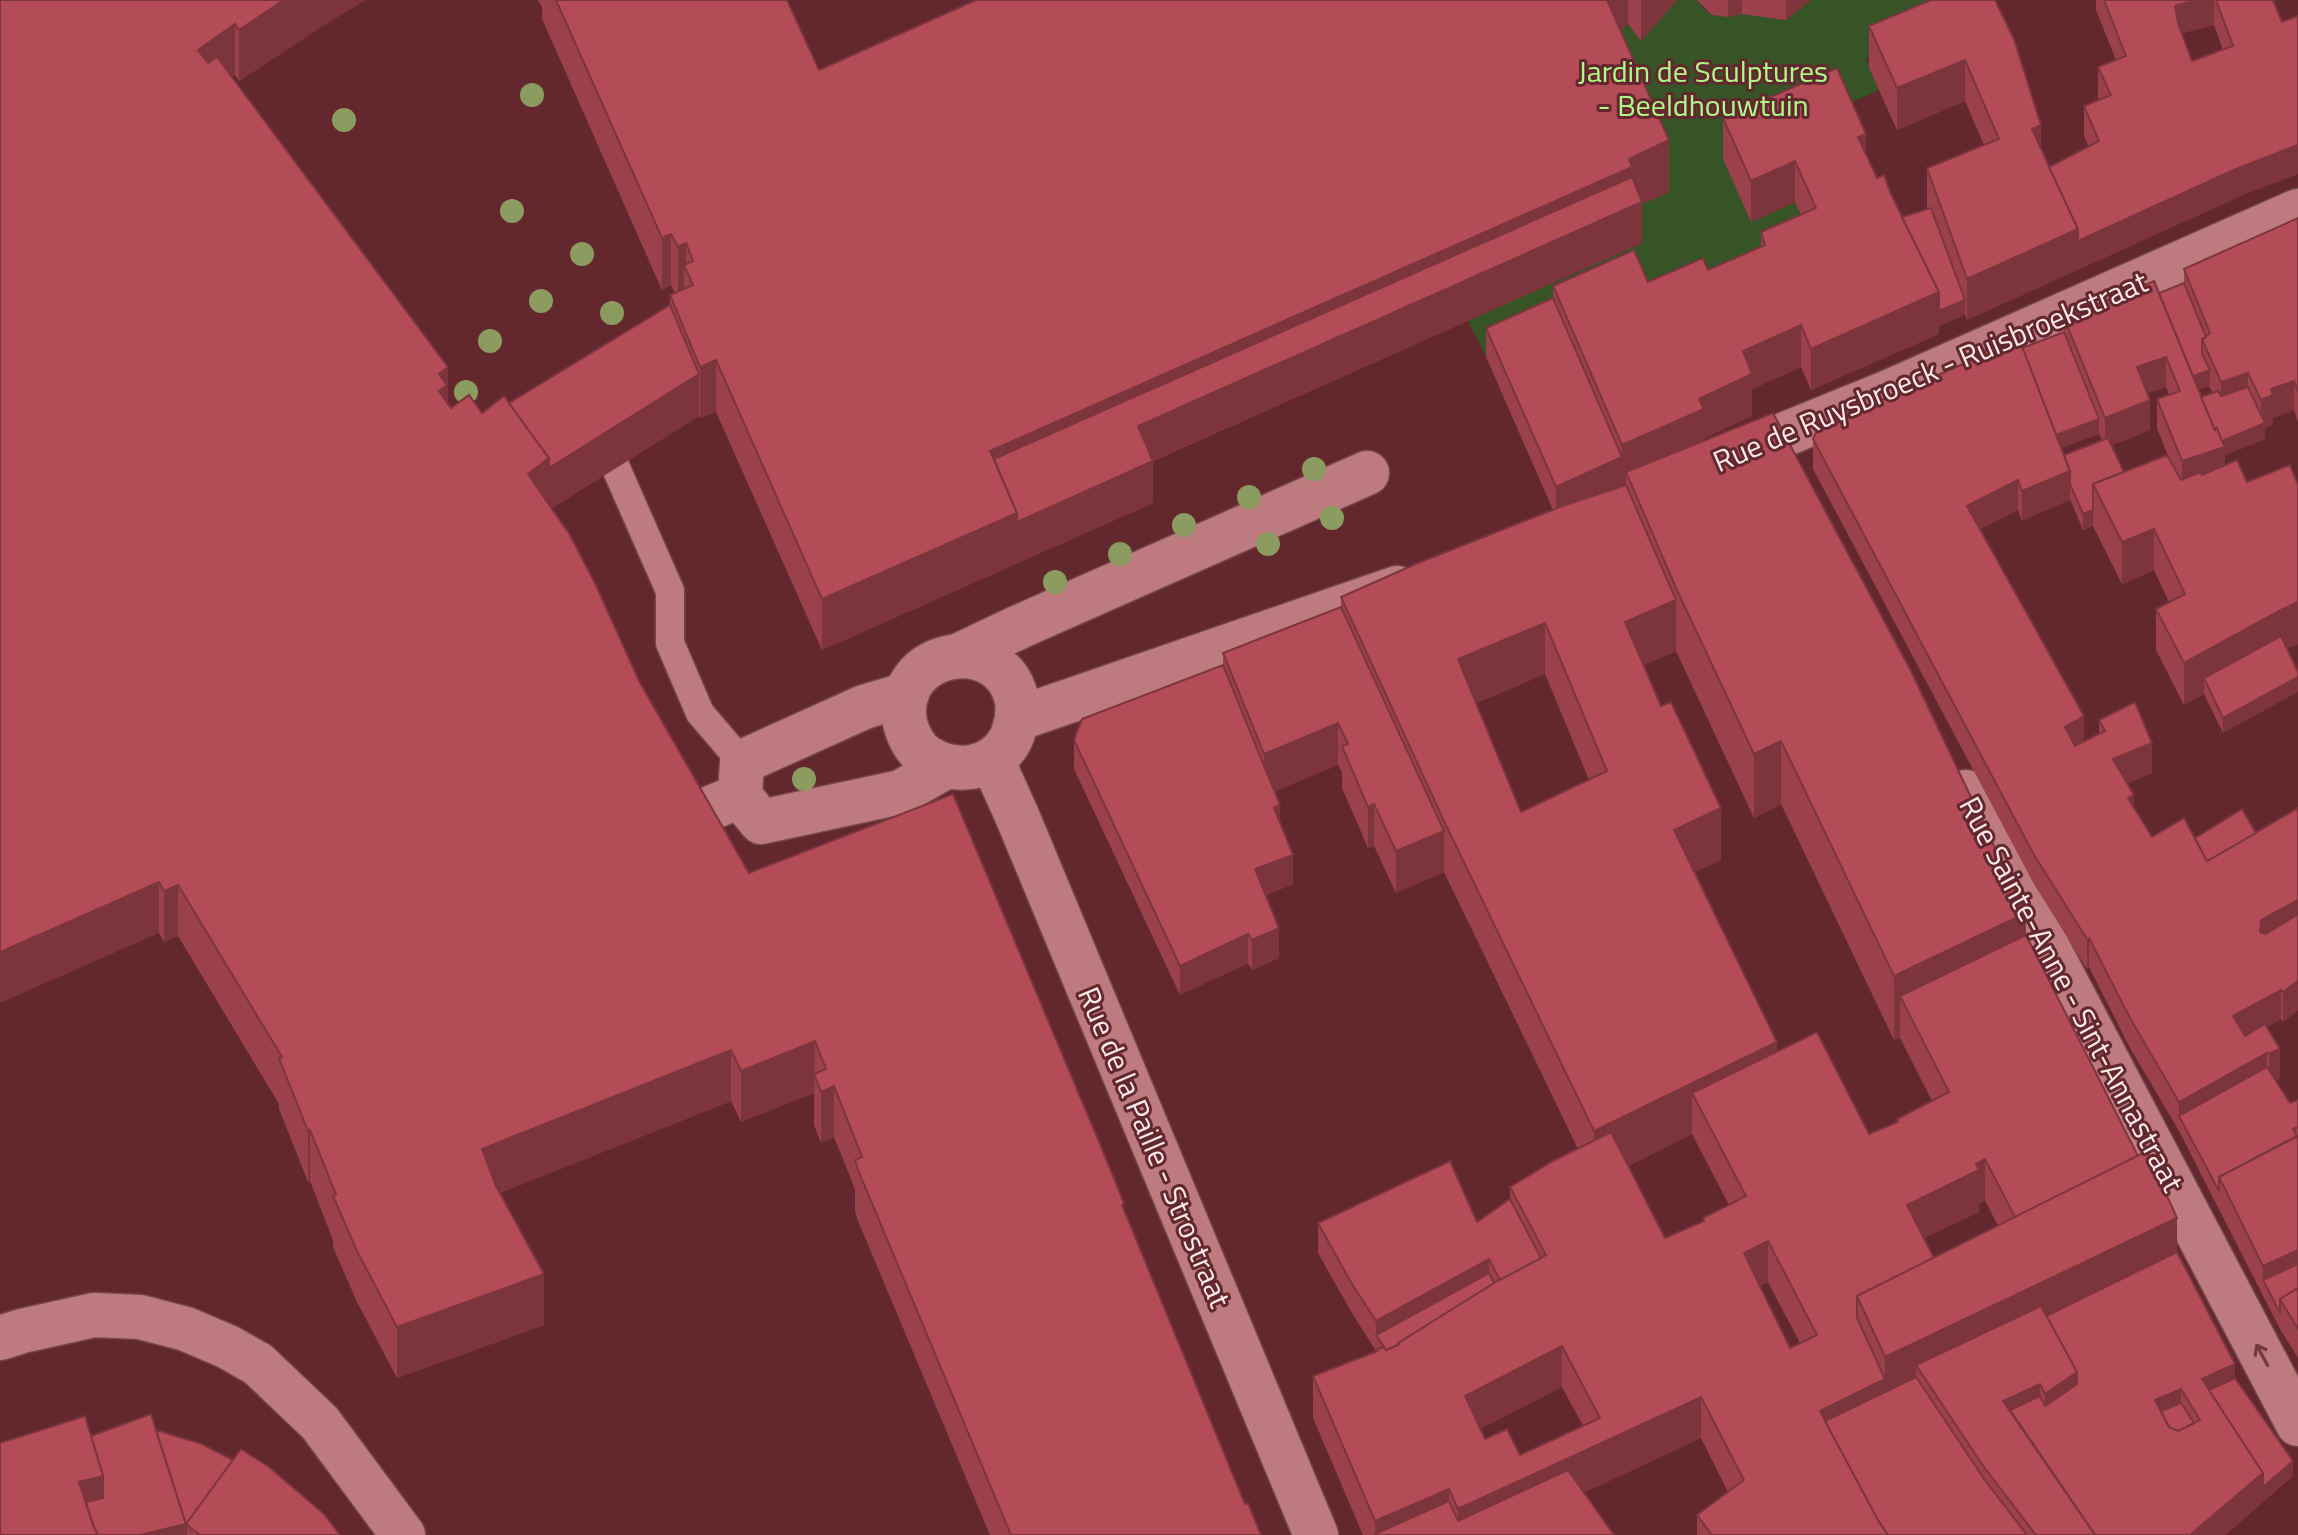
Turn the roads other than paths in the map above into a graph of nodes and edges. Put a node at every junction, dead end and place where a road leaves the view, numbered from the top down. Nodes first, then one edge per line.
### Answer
1 (2298, 211) edge
2 (616, 468) edge
3 (1367, 473) dead end
4 (1691, 473) edge
5 (1439, 572) edge
6 (960, 655) junction
7 (907, 694) junction
8 (1017, 719) junction
9 (992, 760) junction
10 (1949, 761) edge
11 (945, 767) junction
12 (741, 779) junction
13 (688, 817) edge
14 (0, 1338) edge
15 (2298, 1424) edge
16 (403, 1535) edge
17 (1316, 1535) edge

1 - 4 street, Rue de Ruysbroeck - Ruisbroekstraat
2 - 12 lane
3 - 6 street
5 - 8 street
6 - 7 street
6 - 8 street
7 - 11 street
7 - 12 street
8 - 9 street
9 - 11 street
9 - 17 street, Rue de la Paille - Strostraat
15 -> 10 street, Rue Sainte-Anne - Sint-Annastraat
11 - 12 street
12 - 13 street
14 - 16 street

